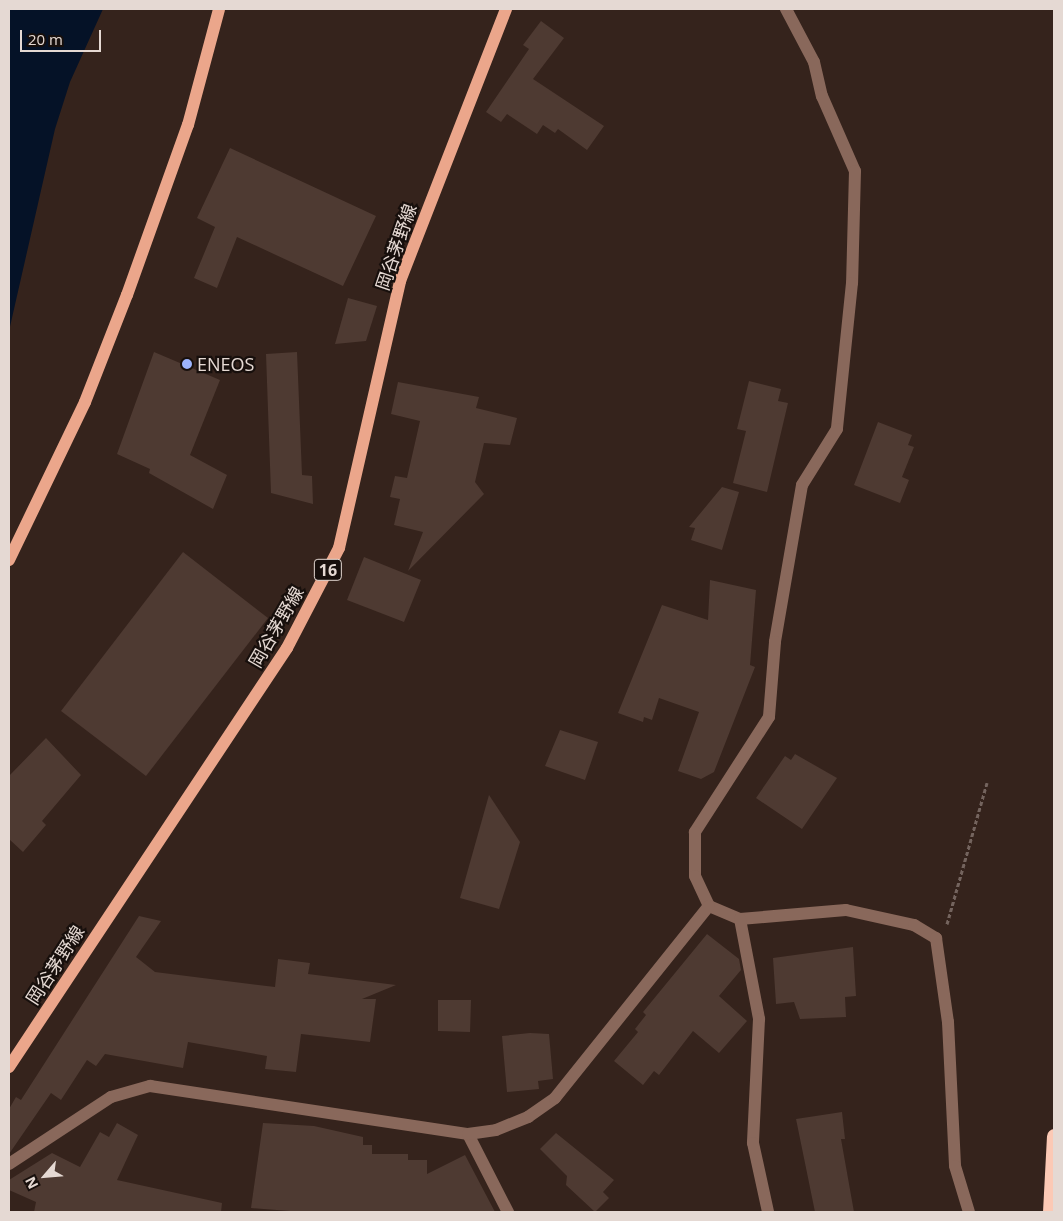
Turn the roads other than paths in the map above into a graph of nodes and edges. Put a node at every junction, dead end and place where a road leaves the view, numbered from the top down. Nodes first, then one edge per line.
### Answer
1 (219, 9) edge
2 (506, 9) edge
3 (786, 9) edge
4 (9, 560) edge
5 (709, 906) junction
6 (740, 919) junction
7 (9, 1067) edge
8 (468, 1134) junction
9 (1054, 1136) edge
10 (9, 1164) edge
11 (508, 1212) edge
12 (768, 1212) edge
13 (969, 1212) edge
14 (1050, 1212) edge

1 - 4 main road
2 - 7 main road, 岡谷茅野線 / 16
3 - 5 street
5 - 6 street
5 - 8 street
6 - 12 street
6 - 13 street
8 - 10 street
8 - 11 street
9 - 14 highway

